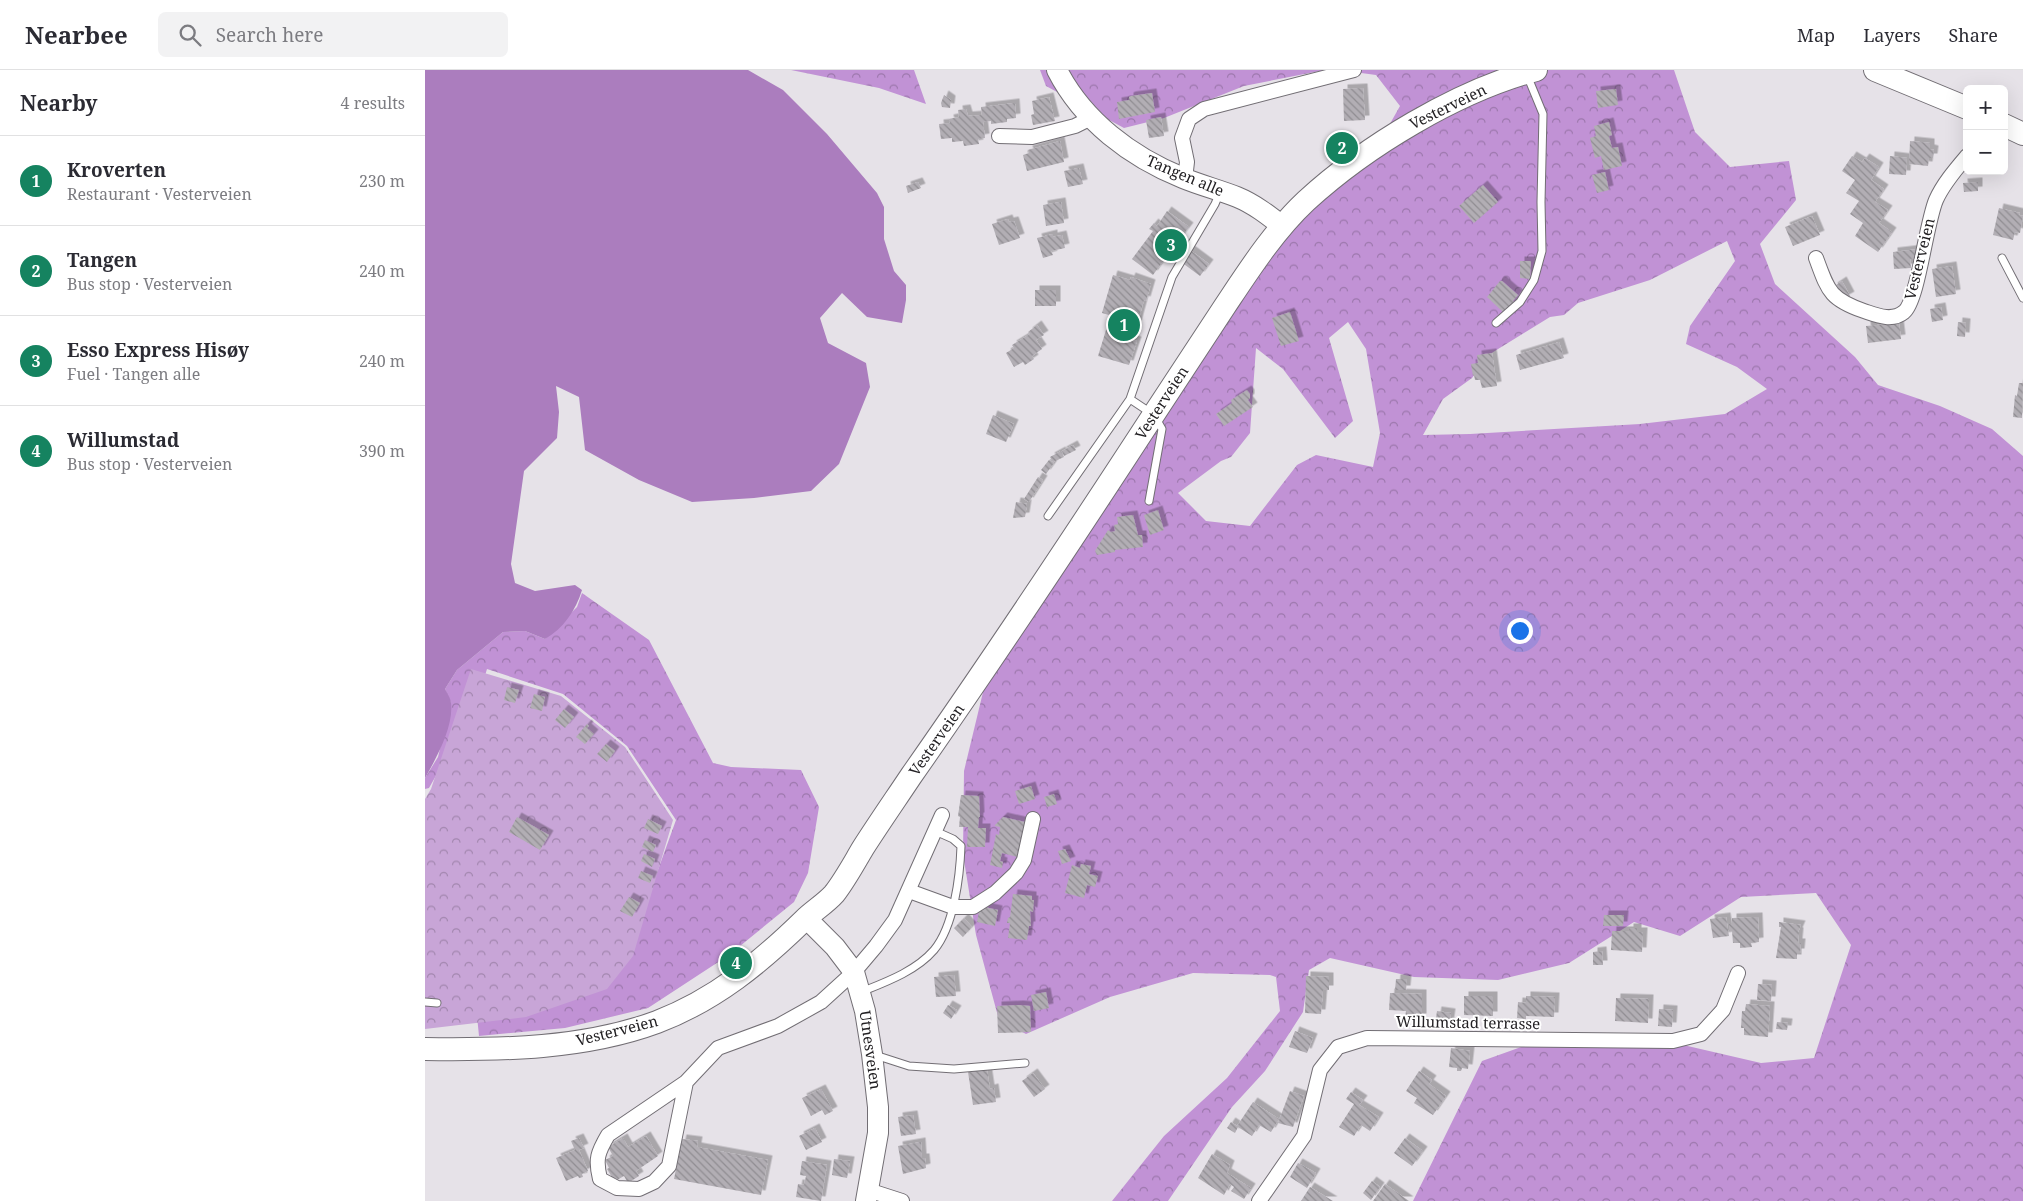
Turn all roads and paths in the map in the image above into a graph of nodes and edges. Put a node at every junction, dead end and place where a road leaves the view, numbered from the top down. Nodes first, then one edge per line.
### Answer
1 (1057, 70) edge
2 (1354, 70) edge
3 (1875, 70) edge
4 (1531, 71) edge
5 (1963, 106) edge
6 (1091, 118) junction
7 (2008, 127) edge
8 (2023, 134) edge
9 (999, 136) dead end
10 (1963, 161) edge
11 (1185, 179) junction
12 (1220, 191) junction
13 (1282, 226) junction
14 (1817, 258) dead end
15 (2002, 258) dead end
16 (2023, 298) edge
17 (1496, 323) dead end
18 (1130, 400) junction
19 (1154, 415) junction
20 (1149, 501) dead end
21 (1048, 516) dead end
22 (942, 815) dead end
23 (1033, 819) dead end
24 (935, 832) junction
25 (909, 891) junction
26 (953, 908) junction
27 (806, 918) junction
28 (854, 972) junction
29 (1738, 973) dead end
30 (861, 992) junction
31 (425, 1002) edge
32 (437, 1003) dead end
33 (425, 1049) edge
34 (873, 1054) junction
35 (1025, 1063) dead end
36 (685, 1082) junction
37 (867, 1195) edge
38 (902, 1201) edge
39 (1259, 1201) edge

1 - 6 main road, Tangen alle
2 - 11 street
3 - 5 main road
4 - 13 main road, Vesterveien
4 - 17 lane
6 - 9 street
6 - 11 main road, Tangen alle
7 - 8 main road
10 - 14 street, Vesterveien
11 - 12 main road, Tangen alle
12 - 13 main road, Tangen alle
12 - 18 lane
13 - 19 main road, Vesterveien
15 - 16 lane
18 - 19 lane
18 - 21 lane
19 - 20 lane
19 - 27 main road, Vesterveien
22 - 24 street
23 - 26 street
24 - 25 street
24 - 26 lane
25 - 26 street
25 - 28 street
26 - 30 lane
27 - 28 main road, Utnesveien
27 - 33 main road, Vesterveien
28 - 30 main road, Utnesveien
28 - 36 street
29 - 39 street, Willumstad terrasse
30 - 34 main road, Utnesveien
31 - 32 lane
34 - 35 lane
34 - 37 main road, Utnesveien
36 - 36 street
37 - 38 street

